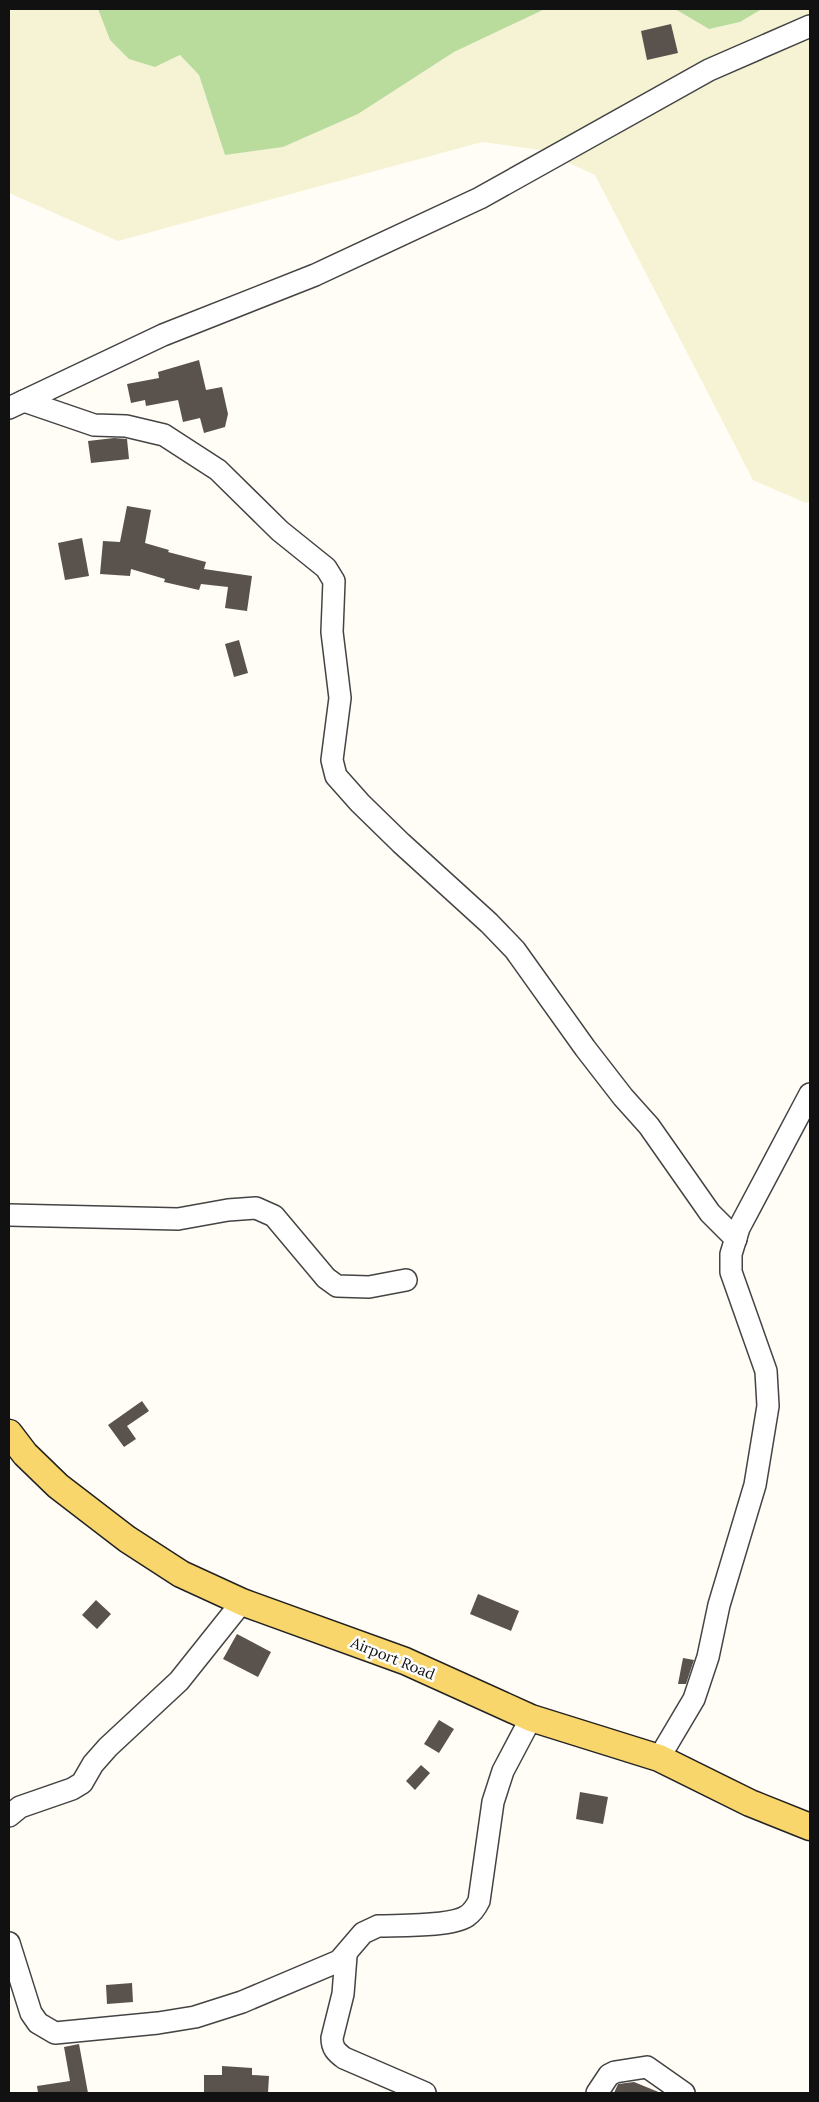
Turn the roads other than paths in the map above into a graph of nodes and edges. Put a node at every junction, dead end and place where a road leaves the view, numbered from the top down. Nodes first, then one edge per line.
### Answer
1 (810, 26) edge
2 (17, 405) edge
3 (810, 1094) edge
4 (9, 1215) edge
5 (736, 1239) junction
6 (406, 1280) dead end
7 (9, 1433) edge
8 (17, 1448) edge
9 (242, 1602) junction
10 (530, 1718) junction
11 (659, 1758) junction
12 (9, 1816) edge
13 (810, 1828) edge
14 (9, 1942) edge
15 (346, 1956) junction
16 (425, 2093) edge
17 (597, 2093) edge
18 (684, 2093) edge

1 - 2 street
2 - 5 street
3 - 5 street
4 - 6 street
5 - 11 street
7 - 8 main road, Airport Road
8 - 9 main road, Airport Road
9 - 10 main road, Airport Road
9 - 12 street
10 - 11 main road, Airport Road
10 - 15 street
11 - 13 main road, Airport Road
14 - 15 street
15 - 16 street
17 - 18 street

